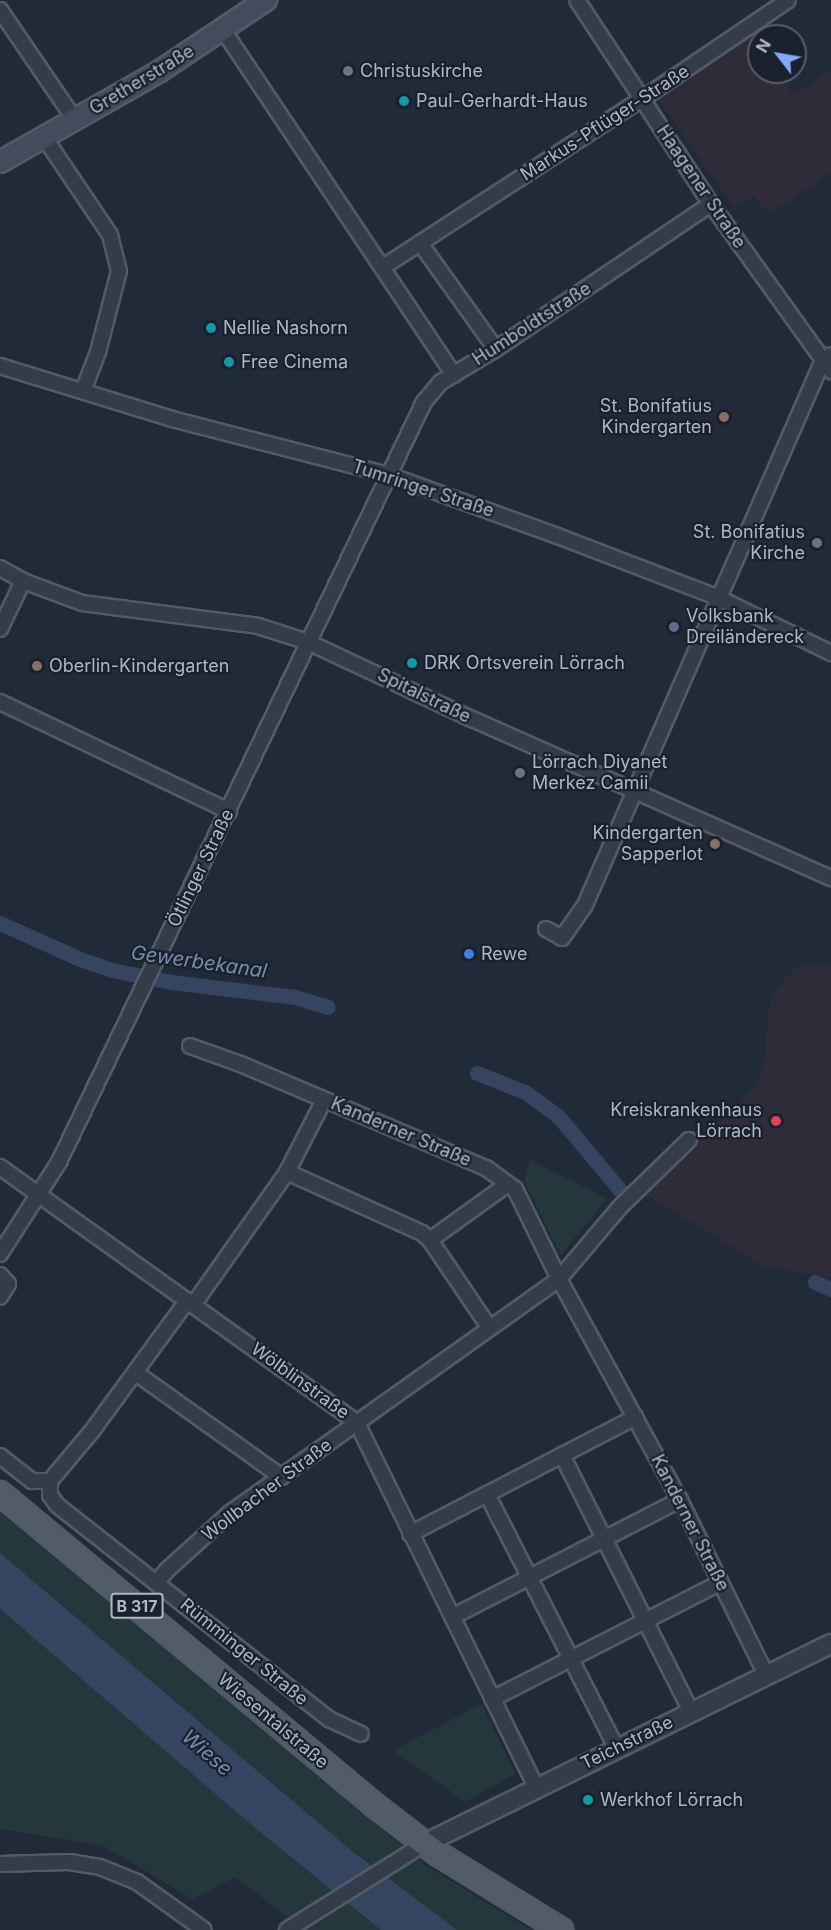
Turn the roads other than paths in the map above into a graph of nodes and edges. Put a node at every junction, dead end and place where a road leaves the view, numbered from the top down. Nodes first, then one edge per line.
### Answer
1 (266, 0) edge
2 (576, 0) edge
3 (788, 0) edge
4 (0, 10) edge
5 (223, 30) junction
6 (642, 99) junction
7 (75, 120) junction
8 (44, 137) junction
9 (7, 159) edge
10 (0, 170) edge
11 (711, 204) junction
12 (420, 243) junction
13 (383, 267) junction
14 (496, 349) junction
15 (828, 362) edge
16 (0, 366) edge
17 (454, 375) junction
18 (83, 391) junction
19 (390, 475) junction
20 (0, 568) edge
21 (23, 581) junction
22 (718, 598) junction
23 (0, 629) edge
24 (308, 642) junction
25 (831, 653) edge
26 (0, 702) edge
27 (634, 791) junction
28 (229, 811) junction
29 (831, 878) edge
30 (546, 929) dead end
31 (190, 1046) dead end
32 (324, 1100) junction
33 (689, 1140) dead end
34 (0, 1167) edge
35 (287, 1172) junction
36 (508, 1184) junction
37 (39, 1195) junction
38 (430, 1240) junction
39 (0, 1254) edge
40 (0, 1275) edge
41 (559, 1280) junction
42 (0, 1297) edge
43 (190, 1303) junction
44 (489, 1327) junction
45 (136, 1373) junction
46 (636, 1417) junction
47 (357, 1423) junction
48 (562, 1455) junction
49 (0, 1456) edge
50 (282, 1477) junction
51 (50, 1481) junction
52 (0, 1493) edge
53 (487, 1494) junction
54 (680, 1500) junction
55 (410, 1534) junction
56 (604, 1539) junction
57 (529, 1576) junction
58 (157, 1582) junction
59 (720, 1583) junction
60 (452, 1617) junction
61 (646, 1622) junction
62 (831, 1644) edge
63 (571, 1660) junction
64 (766, 1674) junction
65 (492, 1699) junction
66 (691, 1712) junction
67 (361, 1734) dead end
68 (617, 1749) junction
69 (536, 1787) junction
70 (424, 1844) junction
71 (0, 1864) edge
72 (290, 1929) edge
73 (204, 1930) edge
74 (561, 1930) edge

1 - 5 main road, Gretherstraße
2 - 6 street, Haagener Straße
3 - 6 street, Markus-Pflüger-Straße
4 - 7 street
5 - 7 main road, Gretherstraße
5 - 13 street
6 - 11 street, Haagener Straße
6 - 12 street, Markus-Pflüger-Straße
7 - 8 main road, Gretherstraße
8 - 9 main road, Gretherstraße
8 - 18 street
9 - 10 main road, Gretherstraße
11 - 14 street, Humboldtstraße
11 - 15 street, Haagener Straße
12 - 13 street, Markus-Pflüger-Straße
12 - 14 street
13 - 17 street
14 - 17 street, Humboldtstraße
15 - 22 street
16 - 18 street, Tumringer Straße
17 - 19 street, Humboldtstraße
18 - 19 street, Tumringer Straße
19 - 22 street, Tumringer Straße
19 - 24 street, Ötlinger Straße
20 - 21 street, Spitalstraße
21 - 23 street
21 - 24 street, Spitalstraße
22 - 25 street, Tumringer Straße
22 - 27 street
24 - 27 street, Spitalstraße
24 - 28 street, Ötlinger Straße
26 - 28 street
27 - 29 street, Spitalstraße
27 - 30 street
28 - 37 street, Ötlinger Straße
31 - 32 street, Kanderner Straße
32 - 35 street
32 - 36 street, Kanderner Straße
33 - 41 street
34 - 37 street, Wölblinstraße
35 - 38 street
35 - 43 street
36 - 38 street
36 - 41 street, Kanderner Straße
37 - 39 street, Ötlinger Straße
37 - 43 street, Wölblinstraße
38 - 44 street
40 - 42 street
41 - 44 street, Wollbacher Straße
41 - 46 street, Kanderner Straße
43 - 45 street
43 - 47 street, Wölblinstraße
44 - 47 street, Wollbacher Straße
45 - 50 street
45 - 51 street
46 - 48 street
46 - 54 street, Kanderner Straße
47 - 50 street, Wollbacher Straße
47 - 55 street, Wölblinstraße
48 - 53 street
48 - 56 street
49 - 51 street
50 - 58 street, Wollbacher Straße
51 - 58 street, Rümminger Straße
52 - 70 main road, Wiesentalstraße / B 317
53 - 55 street
53 - 57 street
54 - 56 street
54 - 59 street, Kanderner Straße
55 - 60 street, Wölblinstraße
56 - 57 street
56 - 61 street
57 - 60 street
57 - 63 street
58 - 67 street, Rümminger Straße
59 - 61 street
59 - 64 street, Kanderner Straße
60 - 65 street, Wölblinstraße
61 - 63 street
61 - 66 street
62 - 64 street, Teichstraße
63 - 65 street
63 - 68 street
64 - 66 street, Teichstraße
65 - 69 street, Wölblinstraße
66 - 68 street, Teichstraße
68 - 69 street, Teichstraße
69 - 70 street, Teichstraße
70 - 72 street
70 - 74 main road, Wiesentalstraße / B 317
71 - 73 street

